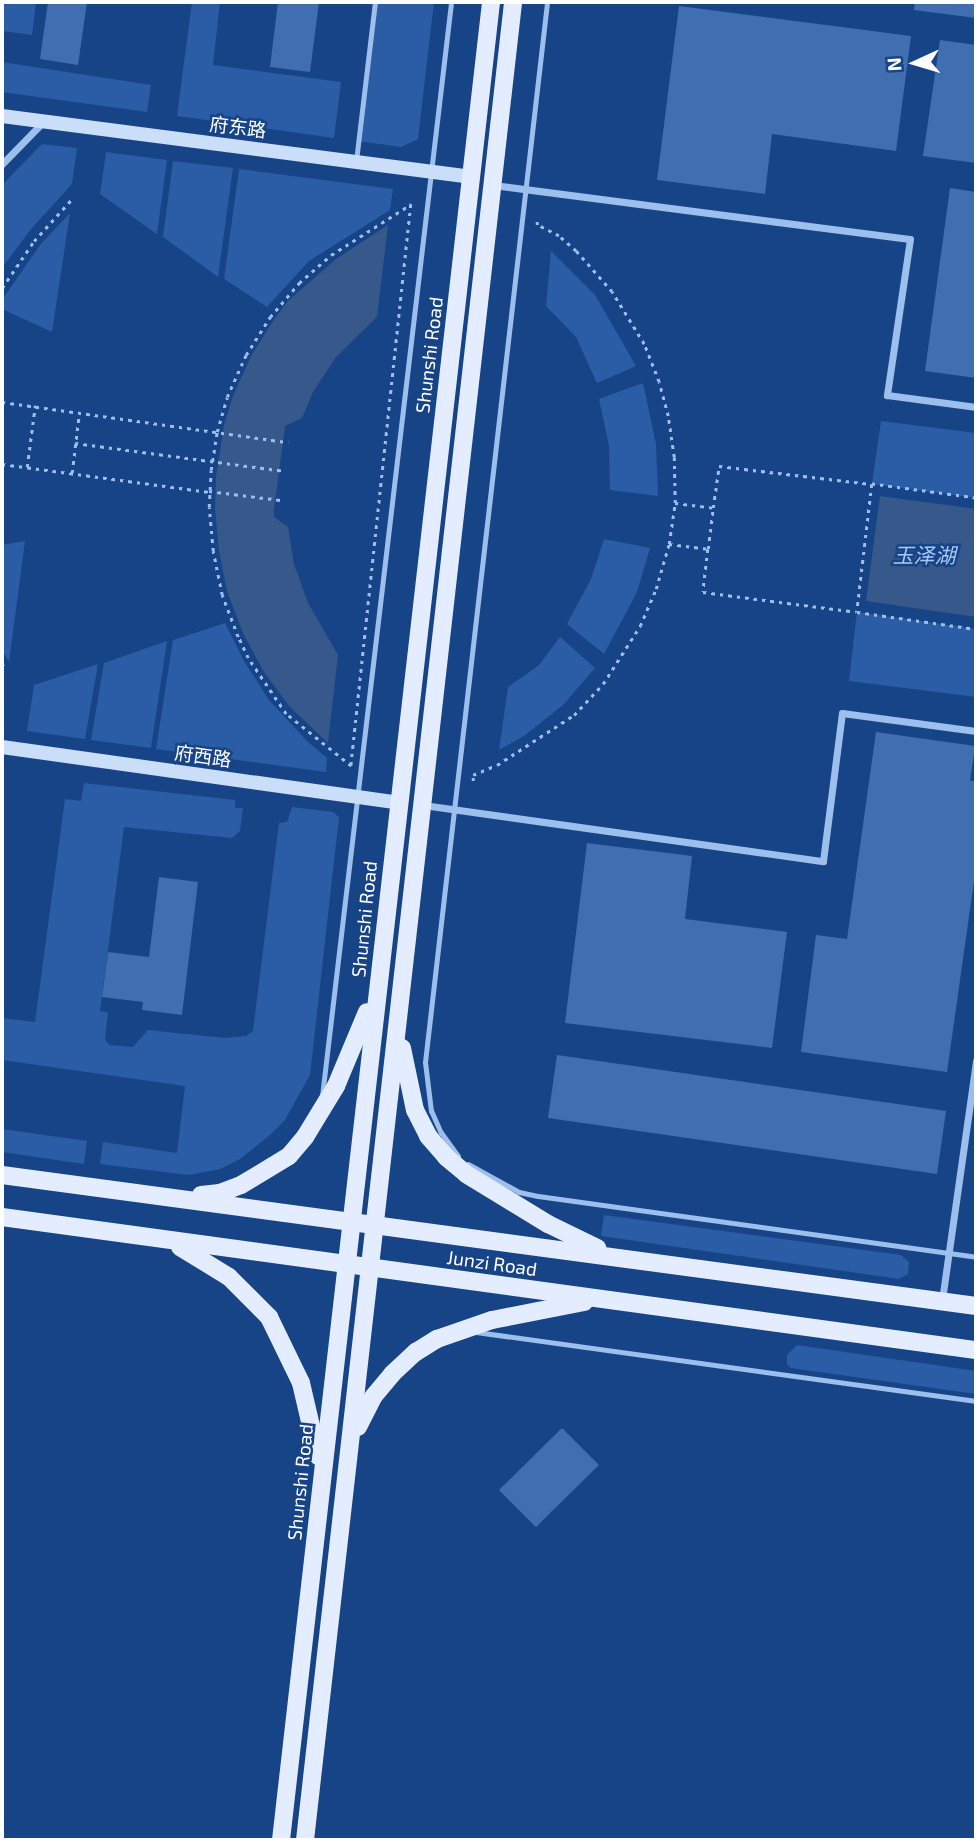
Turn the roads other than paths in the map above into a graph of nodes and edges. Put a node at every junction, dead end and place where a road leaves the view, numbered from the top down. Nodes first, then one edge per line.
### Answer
1 (375, 2) edge
2 (451, 2) edge
3 (491, 2) edge
4 (513, 2) edge
5 (547, 2) edge
6 (2, 116) edge
7 (43, 121) junction
8 (356, 162) junction
9 (2, 164) edge
10 (431, 172) junction
11 (470, 177) junction
12 (492, 185) junction
13 (976, 407) edge
14 (976, 731) edge
15 (2, 747) edge
16 (398, 803) junction
17 (422, 805) junction
18 (379, 976) junction
19 (399, 1009) junction
20 (976, 1060) edge
21 (320, 1113) junction
22 (449, 1154) junction
23 (2, 1175) edge
24 (165, 1196) junction
25 (2, 1217) edge
26 (351, 1220) junction
27 (376, 1223) junction
28 (164, 1240) junction
29 (949, 1253) junction
30 (617, 1256) junction
31 (976, 1257) edge
32 (346, 1264) junction
33 (371, 1268) junction
34 (610, 1300) junction
35 (942, 1301) junction
36 (976, 1306) edge
37 (459, 1330) junction
38 (976, 1350) edge
39 (976, 1401) edge
40 (321, 1481) junction
41 (346, 1482) junction
42 (281, 1840) edge
43 (304, 1840) edge

1 - 8 lane
2 - 10 lane
3 - 11 main road, Shunshi Road
4 - 12 main road
5 - 22 lane
6 - 7 street, 府东路
7 - 8 street, 府东路
7 - 9 street
8 - 10 street, 府东路
10 - 11 street, 府东路
10 - 21 lane
11 - 16 main road, Shunshi Road
12 - 13 street
12 - 17 main road
14 - 17 street
15 - 16 street, 府西路
16 - 18 main road, Shunshi Road
17 - 19 main road
18 - 21 main road
18 - 26 main road, Shunshi Road
19 - 22 main road
19 - 27 main road
20 - 29 street
21 - 24 main road
22 - 29 lane
22 - 30 main road
23 - 24 main road, Junzi Road
24 - 26 main road, Junzi Road
25 - 28 main road, Junzi Road
26 - 27 main road, Junzi Road
26 - 32 main road, Shunshi Road
27 - 30 main road, Junzi Road
27 - 33 main road
28 - 32 main road, Junzi Road
28 - 40 main road
29 - 31 lane
29 - 35 street
30 - 35 main road, Junzi Road
32 - 33 main road, Junzi Road
32 - 40 main road, Shunshi Road
33 - 34 main road, Junzi Road
33 - 41 main road
34 - 37 main road
34 - 38 main road, Junzi Road
35 - 36 main road, Junzi Road
37 - 39 lane
37 - 41 main road
40 - 42 main road, Shunshi Road
41 - 43 main road

